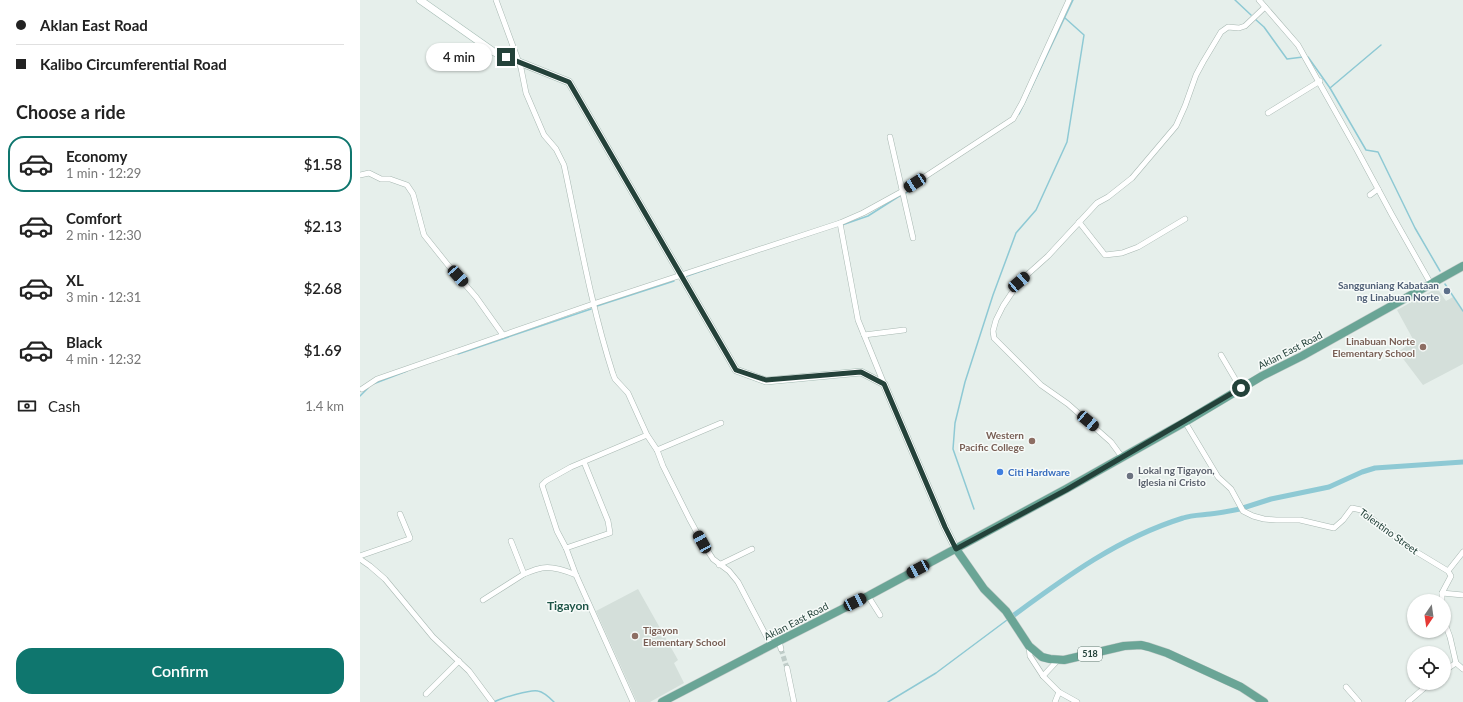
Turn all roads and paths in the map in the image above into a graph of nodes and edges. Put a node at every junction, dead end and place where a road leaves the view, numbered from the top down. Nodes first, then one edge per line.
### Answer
1 (420, 0) edge
2 (496, 0) edge
3 (1069, 0) edge
4 (1259, 0) edge
5 (1265, 7) junction
6 (518, 62) junction
7 (1320, 81) junction
8 (1268, 113) dead end
9 (890, 136) dead end
10 (360, 175) edge
11 (1378, 189) junction
12 (903, 191) junction
13 (1370, 195) dead end
14 (1185, 219) dead end
15 (1079, 222) junction
16 (840, 223) junction
17 (913, 238) dead end
18 (1463, 266) edge
19 (681, 276) junction
20 (1431, 284) junction
21 (594, 304) junction
22 (904, 330) dead end
23 (503, 335) junction
24 (864, 335) junction
25 (1220, 355) dead end
26 (884, 384) junction
27 (1241, 388) junction
28 (361, 389) edge
29 (1185, 422) junction
30 (721, 424) dead end
31 (647, 435) junction
32 (657, 450) junction
33 (1122, 457) junction
34 (584, 462) junction
35 (400, 514) dead end
36 (511, 541) dead end
37 (566, 548) junction
38 (752, 549) dead end
39 (956, 549) junction
40 (1463, 552) edge
41 (360, 556) edge
42 (360, 559) edge
43 (719, 565) junction
44 (1448, 571) junction
45 (524, 574) junction
46 (576, 575) junction
47 (1442, 593) joint
48 (1463, 595) edge
49 (868, 596) junction
50 (483, 600) dead end
51 (880, 615) dead end
52 (1450, 638) edge
53 (771, 645) junction
54 (1029, 646) junction
55 (1058, 660) junction
56 (459, 661) junction
57 (1456, 663) junction
58 (1451, 666) edge
59 (787, 668) tunnel mouth
60 (1463, 669) edge
61 (1043, 676) junction
62 (1346, 687) dead end
63 (1422, 690) edge
64 (1059, 692) junction
65 (426, 694) dead end
66 (492, 702) edge
67 (633, 702) edge
68 (662, 702) edge
69 (794, 702) edge
70 (1055, 702) edge
71 (1077, 702) edge
72 (1264, 702) edge
73 (1359, 702) edge
74 (1408, 702) edge

1 - 6 main road
2 - 6 street
3 - 12 street
4 - 5 street
5 - 7 street
5 - 15 street
6 - 19 main road
6 - 21 street
7 - 8 street
7 - 11 street
9 - 12 street
10 - 23 street
11 - 13 street
11 - 20 street
12 - 16 street
12 - 17 street
14 - 15 street
15 - 33 street
16 - 19 street
16 - 24 street
18 - 20 main road, Aklan East Road
19 - 21 street
19 - 26 main road
20 - 27 main road, Aklan East Road
21 - 23 street
21 - 31 street
22 - 24 street
23 - 28 street
24 - 26 street
25 - 27 street
26 - 39 main road, 518
27 - 29 main road, Aklan East Road
29 - 33 main road, Aklan East Road
29 - 44 street, Tolentino Street
30 - 32 street
31 - 32 street
31 - 34 street
32 - 43 street
33 - 39 main road, Aklan East Road
34 - 37 street
34 - 37 street
35 - 41 street
36 - 45 street
37 - 46 street
38 - 43 street
39 - 49 main road, Aklan East Road
39 - 54 main road, 518
40 - 44 street
42 - 56 street
43 - 53 street
44 - 47 street
45 - 46 street
45 - 50 street
46 - 67 street
47 - 48 street
49 - 51 street
49 - 53 main road, Aklan East Road
52 - 57 street
53 - 68 main road, Aklan East Road
54 - 55 main road, 518
54 - 61 street
55 - 61 street
55 - 72 main road, 518
56 - 65 street
56 - 66 street
57 - 58 street
57 - 60 street
59 - 69 street
61 - 64 street
62 - 73 street
63 - 74 street
64 - 70 street
64 - 71 street

